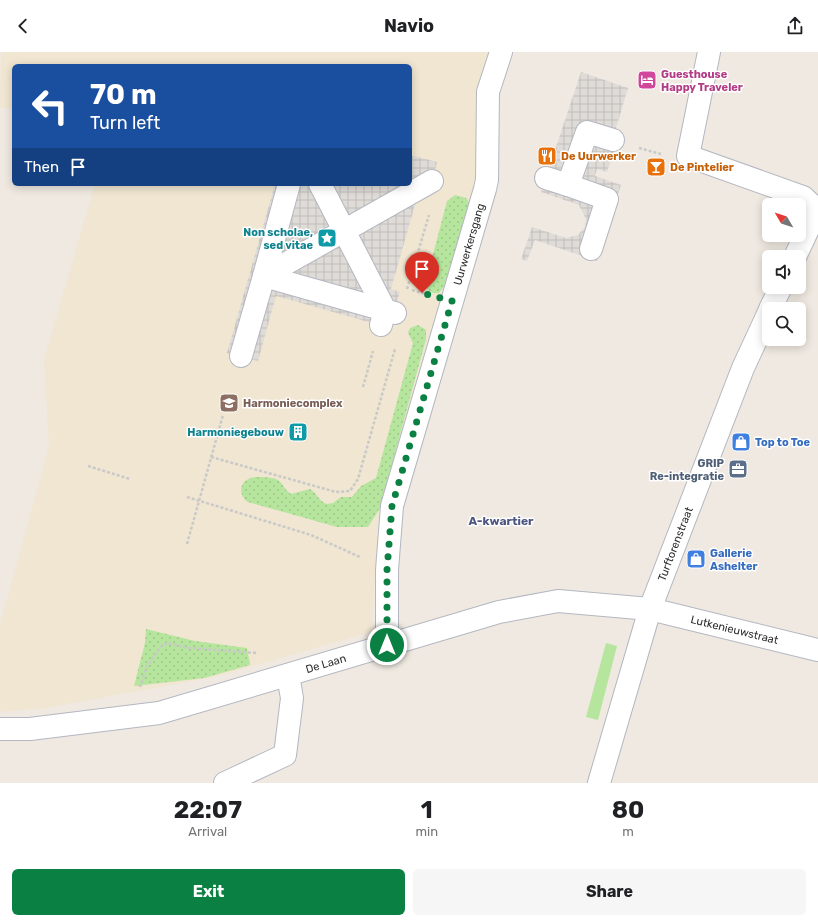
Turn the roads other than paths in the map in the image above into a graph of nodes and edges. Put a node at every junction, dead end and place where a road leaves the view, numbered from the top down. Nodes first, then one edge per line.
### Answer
1 (501, 52) edge
2 (709, 52) edge
3 (613, 140) road end
4 (546, 178) dead end
5 (432, 181) dead end
6 (568, 185) junction
7 (288, 186) edge
8 (321, 186) edge
9 (817, 210) edge
10 (344, 231) junction
11 (591, 249) dead end
12 (798, 250) edge
13 (264, 276) junction
14 (762, 327) edge
15 (241, 356) dead end
16 (650, 609) junction
17 (387, 645) junction
18 (818, 650) edge
19 (288, 675) junction
20 (0, 729) edge
21 (225, 783) edge
22 (600, 783) edge

1 - 17 street, Uurwerkersgang
2 - 9 street
3 - 6 street
4 - 6 street
5 - 10 street
6 - 11 street
7 - 13 street
8 - 10 street
9 - 12 street
10 - 13 street
10 - 13 street
13 - 15 street
14 - 16 street, Turftorenstraat
16 - 17 street, De Laan
16 - 18 street, Lutkenieuwstraat
16 - 22 street, Turftorenstraat
17 - 19 street, De Laan
19 - 20 street, De Laan
19 - 21 street

